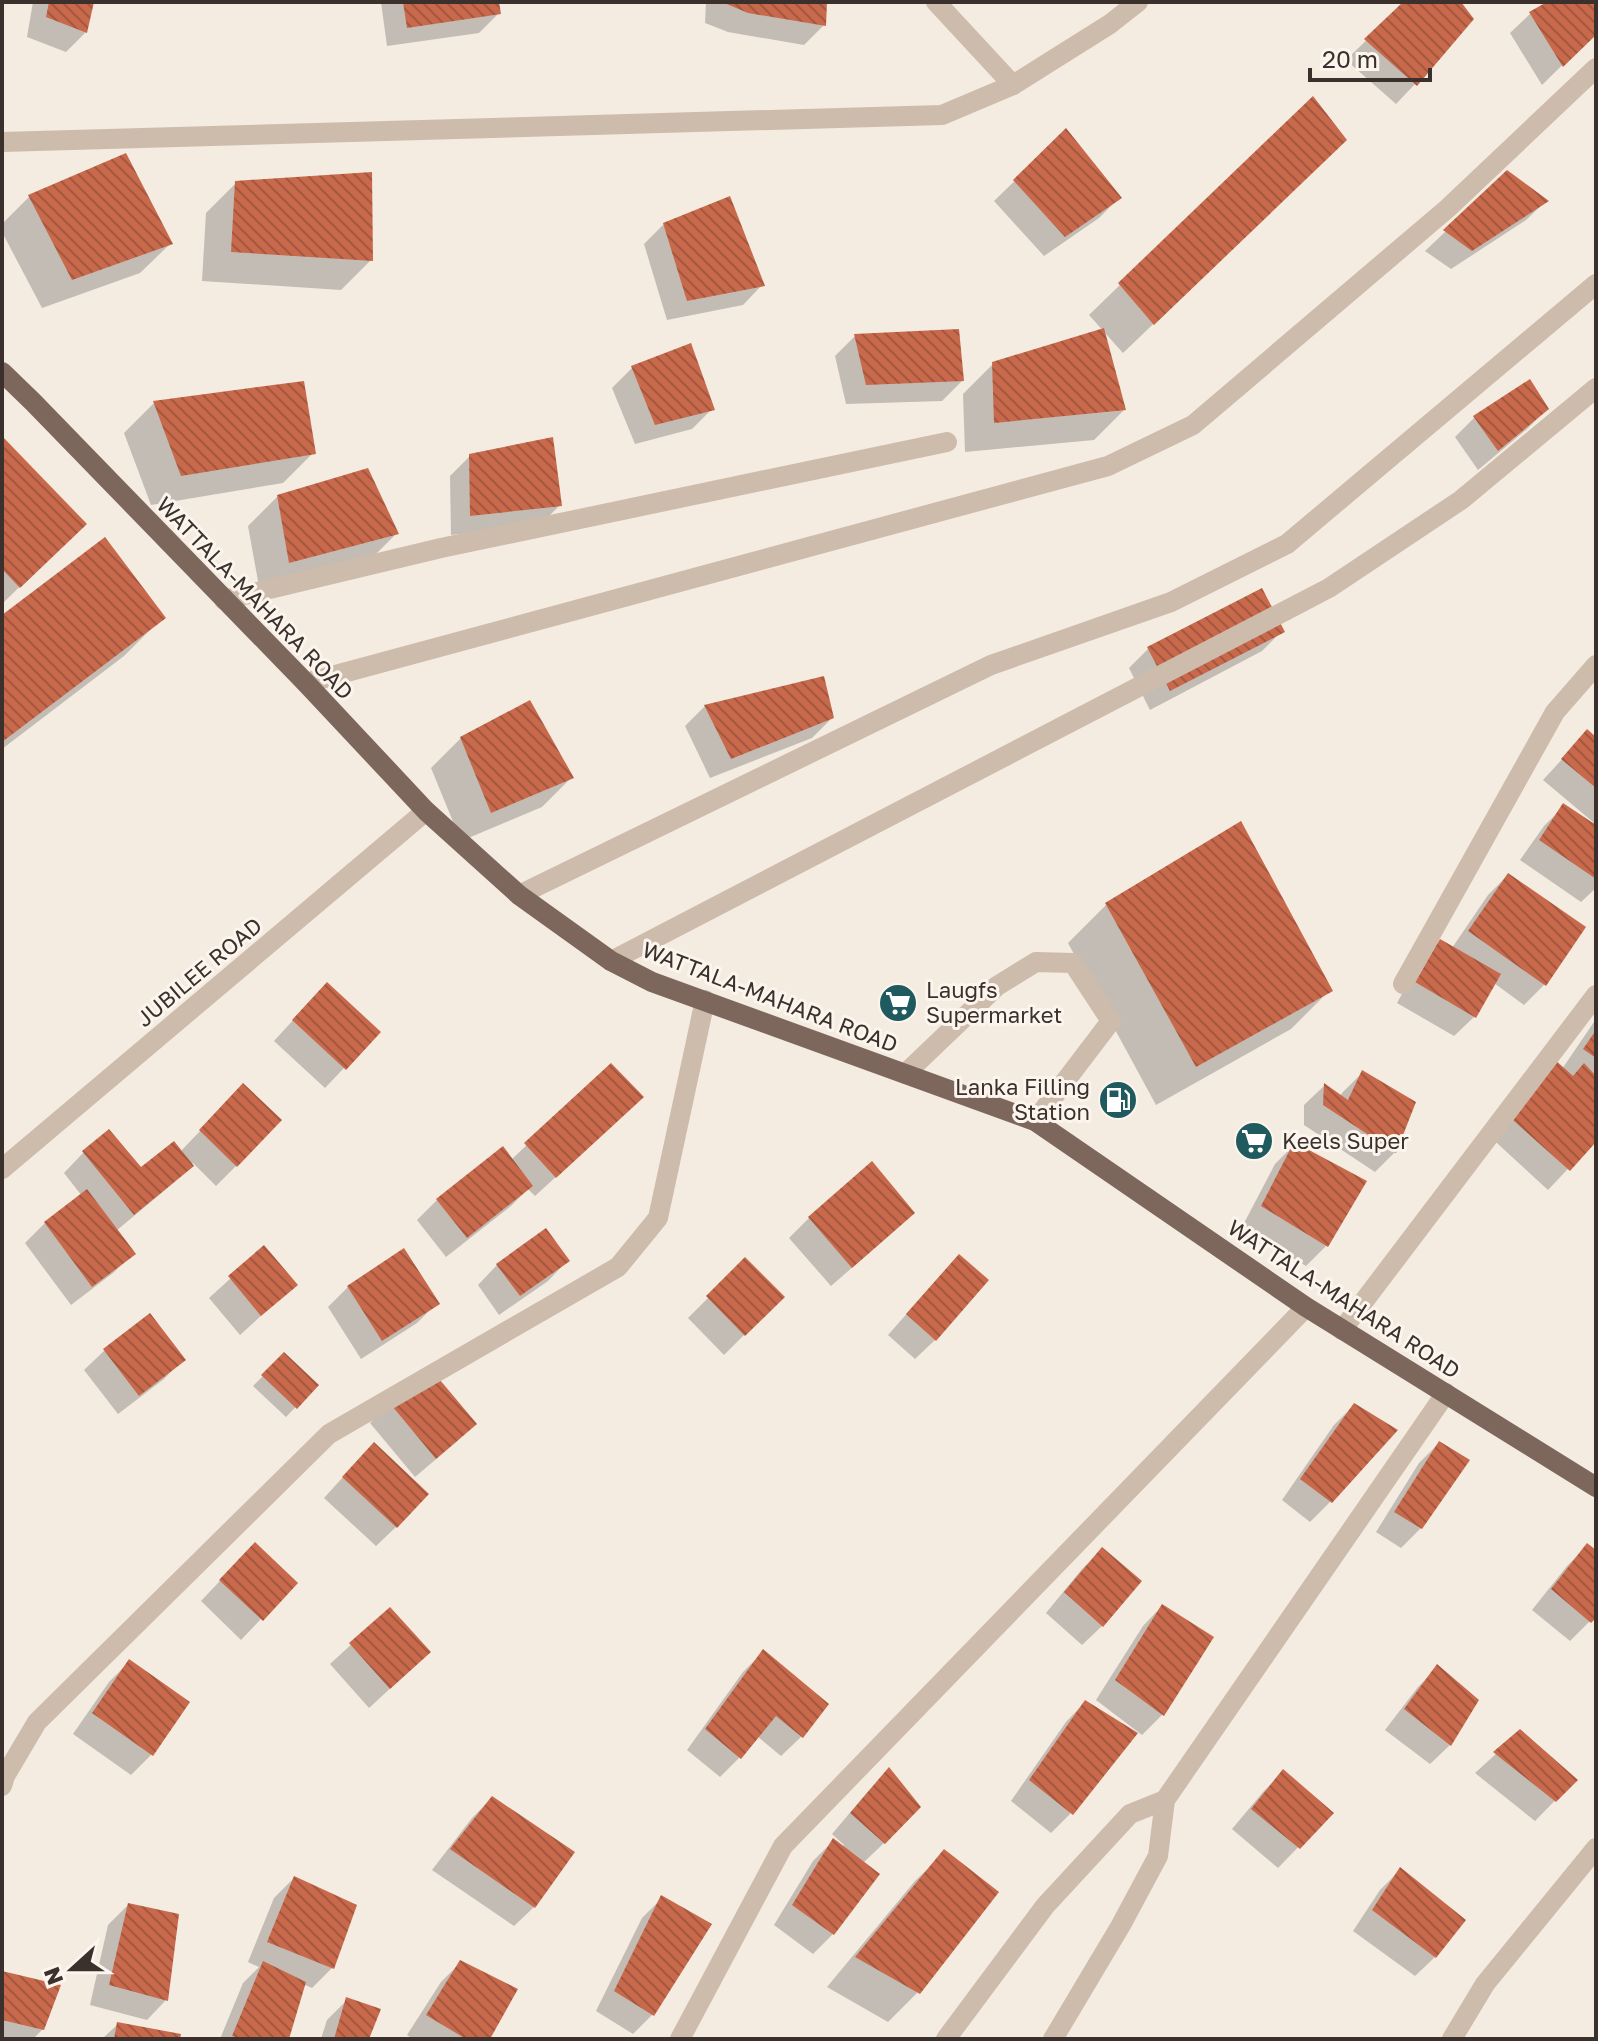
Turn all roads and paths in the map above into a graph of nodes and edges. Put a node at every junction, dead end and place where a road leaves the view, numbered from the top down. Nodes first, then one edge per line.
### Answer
1 (936, 2) edge
2 (1138, 2) edge
3 (1596, 68) edge
4 (1013, 85) junction
5 (2, 142) edge
6 (1596, 284) edge
7 (2, 372) edge
8 (1596, 388) edge
9 (947, 442) dead end
10 (224, 600) junction
11 (1596, 665) edge
12 (306, 683) junction
13 (426, 811) junction
14 (519, 895) junction
15 (611, 961) junction
16 (1403, 984) dead end
17 (1596, 995) edge
18 (705, 1000) junction
19 (905, 1074) junction
20 (1035, 1121) junction
21 (2, 1169) edge
22 (1306, 1307) junction
23 (1342, 1330) junction
24 (1446, 1393) junction
25 (1596, 1487) edge
26 (2, 1786) edge
27 (1165, 1800) junction
28 (1596, 1848) edge
29 (680, 2039) edge
30 (946, 2039) edge
31 (1053, 2039) edge
32 (1452, 2039) edge

1 - 4 street
2 - 4 street
3 - 12 street
4 - 5 street
6 - 14 street
7 - 10 main road, WATTALA-MAHARA ROAD
8 - 15 street
9 - 10 street
10 - 12 main road, WATTALA-MAHARA ROAD
11 - 16 street
12 - 13 main road, WATTALA-MAHARA ROAD
13 - 14 main road, WATTALA-MAHARA ROAD
13 - 21 street, JUBILEE ROAD
14 - 15 main road, WATTALA-MAHARA ROAD
15 - 18 main road, WATTALA-MAHARA ROAD
17 - 23 street
18 - 19 main road, WATTALA-MAHARA ROAD
18 - 26 street
19 - 20 main road, WATTALA-MAHARA ROAD
19 - 20 street
20 - 22 main road, WATTALA-MAHARA ROAD
22 - 23 main road, WATTALA-MAHARA ROAD
22 - 29 street
23 - 24 main road, WATTALA-MAHARA ROAD
24 - 25 main road, WATTALA-MAHARA ROAD
24 - 27 street
27 - 30 street
27 - 31 street
28 - 32 street

